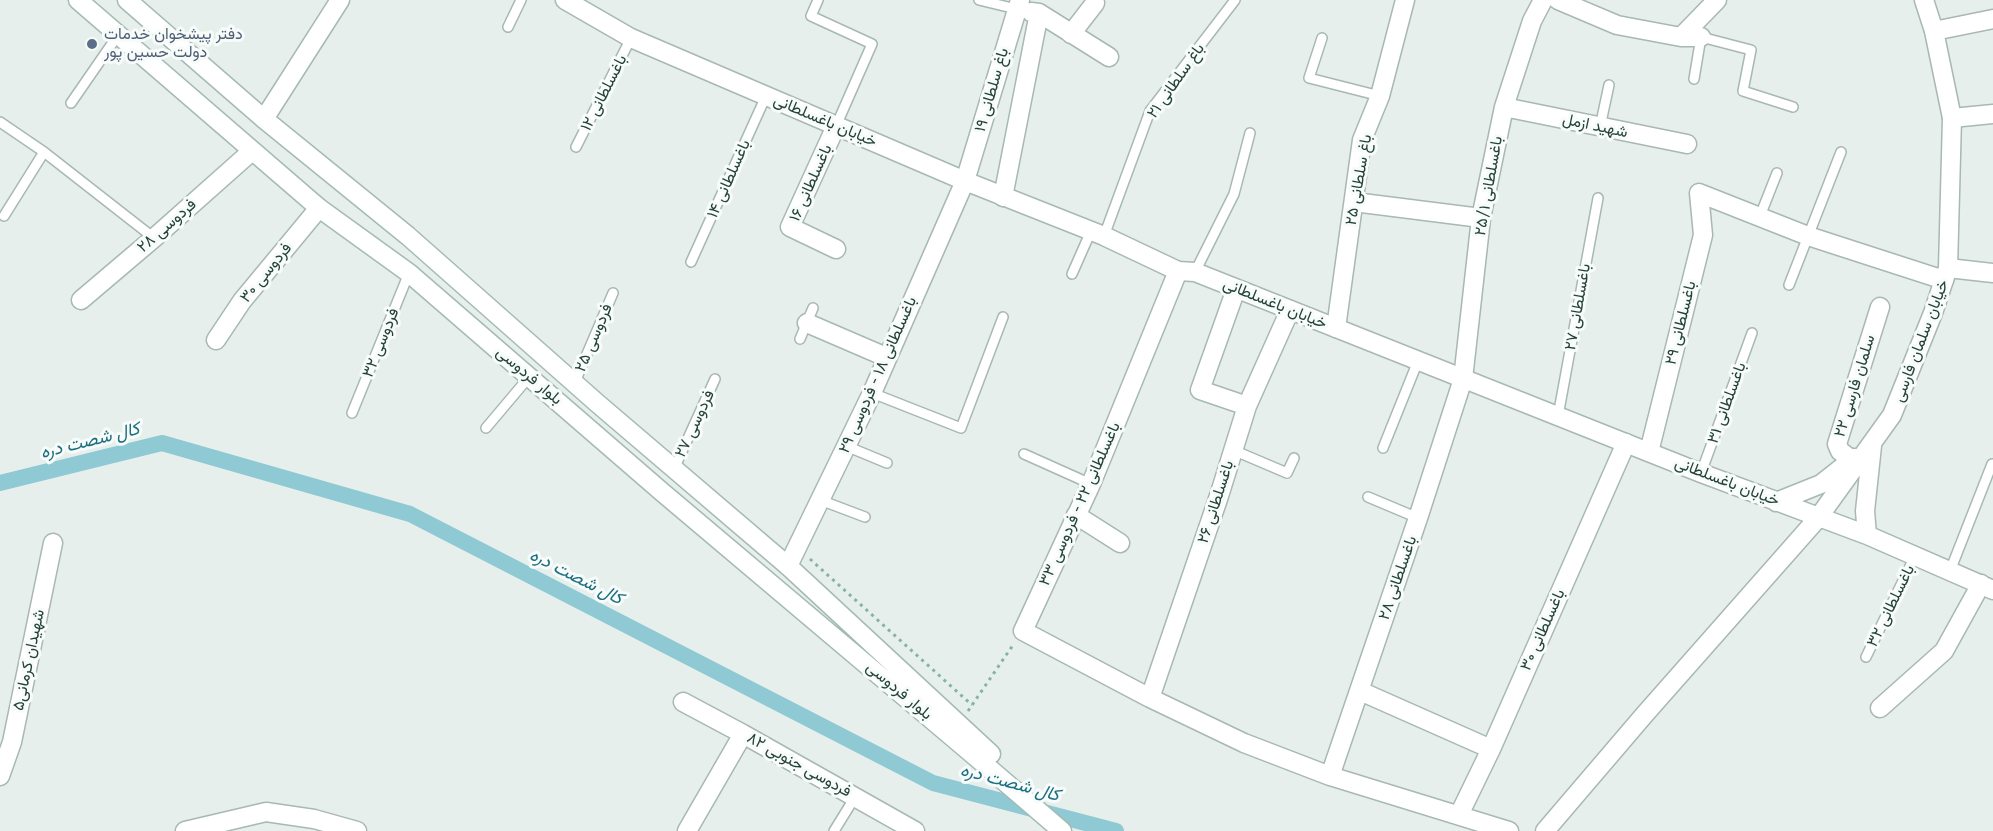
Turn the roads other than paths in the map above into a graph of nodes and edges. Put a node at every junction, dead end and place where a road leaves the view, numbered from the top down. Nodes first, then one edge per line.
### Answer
1 (78, 0) edge
2 (127, 0) edge
3 (339, 0) edge
4 (521, 0) edge
5 (565, 0) edge
6 (818, 0) edge
7 (979, 0) edge
8 (1235, 0) edge
9 (1405, 0) edge
10 (1543, 0) edge
11 (1558, 0) edge
12 (1717, 0) edge
13 (1924, 0) edge
14 (1095, 3) dead end
15 (1018, 5) edge
16 (1039, 13) junction
17 (1993, 19) edge
18 (508, 27) dead end
19 (1934, 31) junction
20 (1071, 34) junction
21 (118, 35) junction
22 (1681, 37) junction
23 (1701, 37) junction
24 (631, 38) junction
25 (1322, 38) dead end
26 (1109, 57) dead end
27 (1694, 79) dead end
28 (1609, 85) dead end
29 (766, 96) junction
30 (1380, 96) junction
31 (71, 103) dead end
32 (1504, 107) junction
33 (1792, 107) dead end
34 (1993, 114) edge
35 (1952, 118) junction
36 (264, 119) junction
37 (0, 122) edge
38 (836, 126) junction
39 (1600, 127) junction
40 (1250, 133) dead end
41 (1687, 144) dead end
42 (576, 147) dead end
43 (44, 152) junction
44 (252, 152) junction
45 (1841, 152) dead end
46 (1777, 172) dead end
47 (965, 181) junction
48 (1004, 197) junction
49 (1598, 198) dead end
50 (1354, 202) junction
51 (320, 208) junction
52 (4, 216) dead end
53 (1760, 216) junction
54 (1481, 218) junction
55 (1098, 234) junction
56 (1808, 236) junction
57 (154, 238) junction
58 (836, 249) dead end
59 (692, 262) dead end
60 (1186, 271) junction
61 (409, 273) junction
62 (1993, 273) edge
63 (1072, 274) dead end
64 (1946, 274) junction
65 (1789, 285) dead end
66 (1236, 289) junction
67 (613, 293) dead end
68 (81, 300) dead end
69 (1880, 307) dead end
70 (1290, 310) junction
71 (1004, 316) dead end
72 (806, 323) dead end
73 (1336, 328) junction
74 (1752, 333) dead end
75 (216, 340) dead end
76 (886, 357) junction
77 (1418, 361) junction
78 (561, 369) junction
79 (715, 379) dead end
80 (1463, 379) junction
81 (575, 382) junction
82 (536, 383) junction
83 (872, 393) junction
84 (597, 403) junction
85 (1247, 406) junction
86 (352, 413) dead end
87 (1558, 416) junction
88 (583, 422) junction
89 (486, 428) dead end
90 (1626, 443) junction
91 (1872, 444) junction
92 (846, 446) junction
93 (1383, 448) dead end
94 (1233, 450) junction
95 (1649, 452) junction
96 (1024, 454) dead end
97 (1294, 458) dead end
98 (1852, 460) junction
99 (887, 463) dead end
100 (1992, 464) edge
101 (674, 469) junction
102 (1701, 473) junction
103 (1091, 484) junction
104 (1368, 497) dead end
105 (820, 500) junction
106 (1776, 502) junction
107 (1076, 515) junction
108 (865, 517) dead end
109 (1418, 518) junction
110 (1818, 518) junction
111 (1867, 535) junction
112 (52, 543) dead end
113 (1120, 543) dead end
114 (1915, 556) junction
115 (788, 566) junction
116 (1950, 571) junction
117 (1987, 587) edge
118 (1866, 657) dead end
119 (1359, 691) junction
120 (1150, 698) junction
121 (683, 702) dead end
122 (1880, 708) dead end
123 (743, 734) junction
124 (6, 741) edge
125 (1491, 749) junction
126 (0, 776) edge
127 (1330, 776) junction
128 (855, 797) junction
129 (266, 812) junction
130 (1459, 815) junction
131 (185, 831) edge
132 (261, 831) edge
133 (357, 831) edge
134 (687, 831) edge
135 (834, 831) edge
136 (915, 831) edge
137 (1062, 831) edge
138 (1078, 831) edge
139 (1509, 831) edge
140 (1545, 831) edge

1 - 21 street, بلوار فردوسی
2 - 36 street, بلوار فردوسی
3 - 36 street
4 - 18 lane
5 - 24 street, خیابان باغسلطانی
6 - 38 lane
7 - 15 lane
8 - 55 lane, باغ سلطانی ۲۱
9 - 30 street, باغ سلطانی ۲۵
10 - 32 street, باغسلطانی ۲۵/۱
11 - 22 street
12 - 22 street
13 - 19 street, خیابان سلمان فارسی
14 - 20 street
15 - 16 street
15 - 47 street, باغ سلطانی ۱۹
16 - 20 street
16 - 48 street
17 - 19 street
19 - 35 street, خیابان سلمان فارسی
20 - 26 street
21 - 31 lane
21 - 44 street, بلوار فردوسی
22 - 23 street
23 - 27 lane
23 - 33 lane
24 - 29 street, خیابان باغسلطانی
24 - 42 lane, باغسلطانی ۱۲
25 - 30 lane
28 - 39 lane
29 - 38 street, خیابان باغسلطانی
29 - 59 lane, باغسلطانی ۱۴
30 - 50 street, باغ سلطانی ۲۵
32 - 39 street, شهید ازمل
32 - 54 street, باغسلطانی ۲۵/۱
34 - 35 street
35 - 64 street, خیابان سلمان فارسی
36 - 78 street, بلوار فردوسی
37 - 43 lane
38 - 47 street, خیابان باغسلطانی
38 - 58 street, باغسلطانی ۱۶
39 - 41 street, شهید ازمل
40 - 60 lane
43 - 52 lane
43 - 57 lane
44 - 51 street, بلوار فردوسی
44 - 57 street, فردوسی ۲۸
45 - 56 lane
46 - 53 lane
47 - 48 street, خیابان باغسلطانی
47 - 76 street, باغسلطانی ۱۸ - فردوسی ۲۹
48 - 55 street, خیابان باغسلطانی
49 - 87 lane, باغسلطانی ۲۷
50 - 54 street
50 - 73 street, باغ سلطانی ۲۵
51 - 61 street, بلوار فردوسی
51 - 75 street, فردوسی ۳۰
53 - 56 street
53 - 95 street, باغسلطانی ۲۹
54 - 80 street, باغسلطانی ۲۵/۱
55 - 60 street, خیابان باغسلطانی
55 - 63 lane, باغ سلطانی ۲۱
56 - 64 street
56 - 65 lane
57 - 68 street, فردوسی ۲۸
60 - 66 street, خیابان باغسلطانی
60 - 103 street, باغسلطانی ۲۲ - فردوسی ۳۳
61 - 82 street, بلوار فردوسی
61 - 86 lane, فردوسی ۳۲
62 - 64 street
64 - 91 street, خیابان سلمان فارسی
66 - 70 street, خیابان باغسلطانی
66 - 85 street
67 - 81 lane, فردوسی ۲۵
69 - 98 street, سلمان فارسی ۲۲
70 - 73 street, خیابان باغسلطانی
70 - 85 street, باغسلطانی ۲۶
71 - 83 lane
72 - 76 street
73 - 77 street, خیابان باغسلطانی
74 - 102 lane, باغسلطانی ۳۱
76 - 83 street, باغسلطانی ۱۸ - فردوسی ۲۹
77 - 80 street, خیابان باغسلطانی
77 - 93 lane
78 - 81 street, بلوار فردوسی
78 - 82 street
79 - 101 lane, فردوسی ۲۷
80 - 87 street, خیابان باغسلطانی
80 - 109 street, باغسلطانی ۲۸
81 - 84 street, بلوار فردوسی
82 - 88 street, بلوار فردوسی
82 - 89 lane
83 - 92 street, باغسلطانی ۱۸ - فردوسی ۲۹
84 - 88 street
84 - 101 street, بلوار فردوسی
85 - 94 street, باغسلطانی ۲۶
87 - 90 street, خیابان باغسلطانی
88 - 137 street, بلوار فردوسی
90 - 95 street, خیابان باغسلطانی
90 - 125 street, باغسلطانی ۳۰
91 - 98 street
91 - 110 street, خیابان سلمان فارسی
91 - 111 street
92 - 99 lane
92 - 105 street, باغسلطانی ۱۸ - فردوسی ۲۹
94 - 97 lane
94 - 120 street, باغسلطانی ۲۶
95 - 102 street, خیابان باغسلطانی
96 - 103 lane
98 - 106 street
100 - 116 lane
101 - 115 street, بلوار فردوسی
102 - 106 street, خیابان باغسلطانی
103 - 107 street, باغسلطانی ۲۲ - فردوسی ۳۳
104 - 109 lane
105 - 108 lane
105 - 115 street, باغسلطانی ۱۸ - فردوسی ۲۹
106 - 110 street, خیابان باغسلطانی
107 - 113 street
107 - 120 street, باغسلطانی ۲۲ - فردوسی ۳۳
109 - 119 street, باغسلطانی ۲۸
110 - 111 street, خیابان باغسلطانی
110 - 140 street, خیابان سلمان فارسی
111 - 114 street, خیابان باغسلطانی
112 - 124 street, شهیدان کرمانی۵
114 - 116 street, خیابان باغسلطانی
114 - 118 lane, باغسلطانی ۳۲
115 - 138 street, بلوار فردوسی
116 - 117 street, خیابان باغسلطانی
117 - 122 street
119 - 125 street
119 - 127 street, باغسلطانی ۲۸
120 - 127 street
121 - 123 street, فردوسی جنوبی ۸۲
123 - 128 street, فردوسی جنوبی ۸۲
123 - 134 street
124 - 126 street, شهیدان کرمانی۵
125 - 130 street, باغسلطانی ۳۰
127 - 130 street
128 - 135 lane
128 - 136 street, فردوسی جنوبی ۸۲
129 - 131 street
129 - 132 street
129 - 133 street
130 - 139 street

